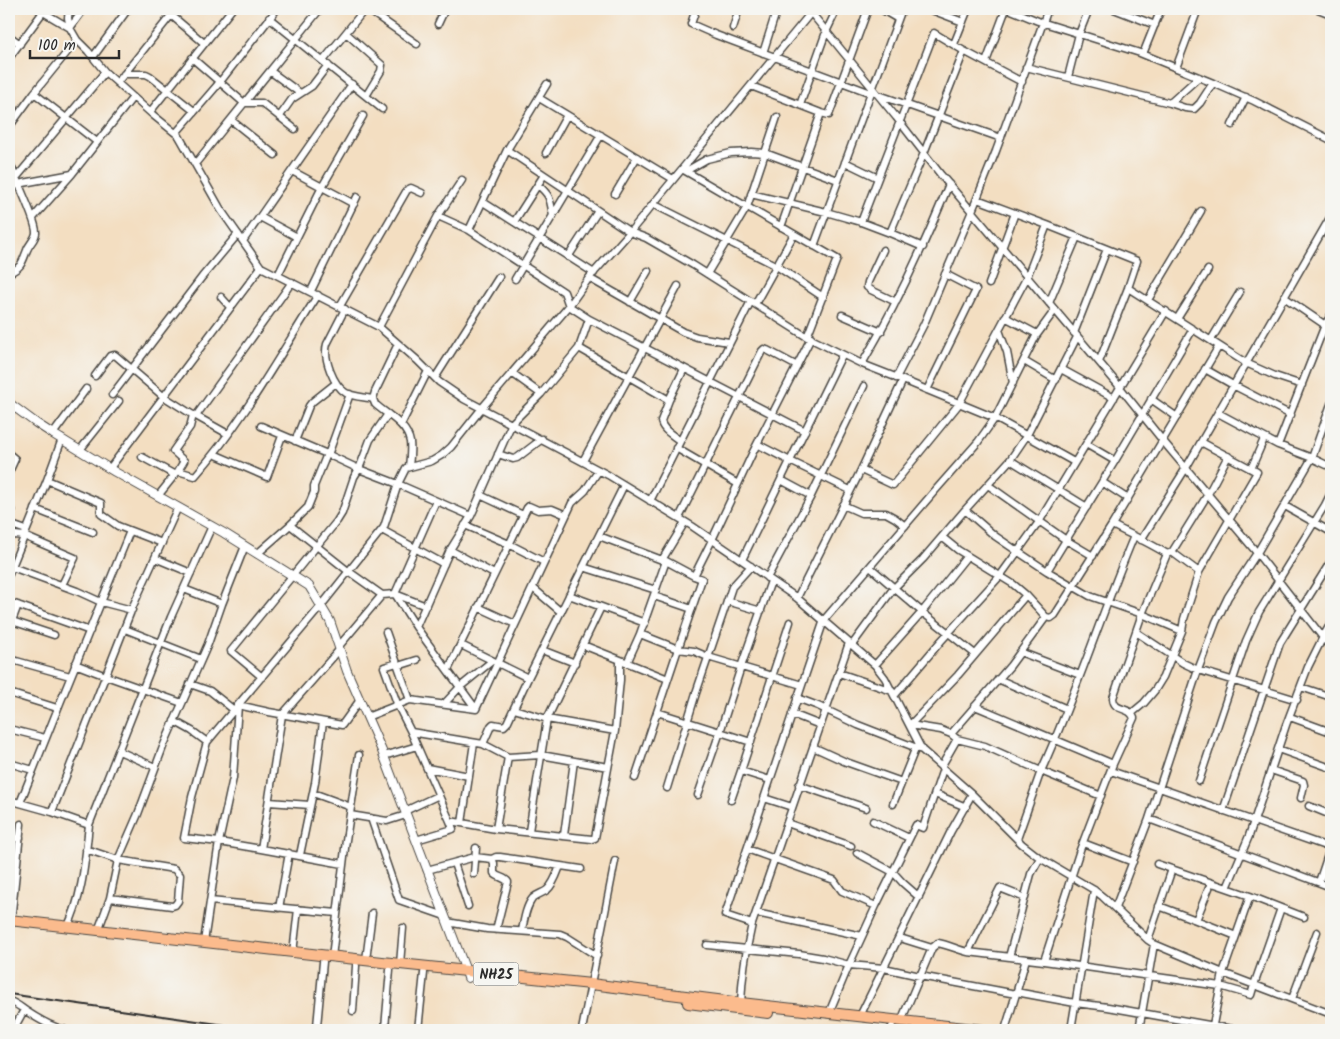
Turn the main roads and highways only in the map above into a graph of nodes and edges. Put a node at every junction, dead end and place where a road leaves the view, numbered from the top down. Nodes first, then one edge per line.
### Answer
1 (10, 923) edge
2 (327, 959) junction
3 (467, 975) junction
4 (590, 987) junction
5 (894, 1026) edge
6 (925, 1030) edge
7 (983, 1030) edge

1 - 2 main road, NH25
1 - 2 main road, NH25
2 - 3 main road, NH25
2 - 3 main road, NH25
3 - 4 main road, NH25
4 - 5 main road, NH25
4 - 5 main road, NH25
5 - 6 main road, NH25
5 - 7 main road, NH25

